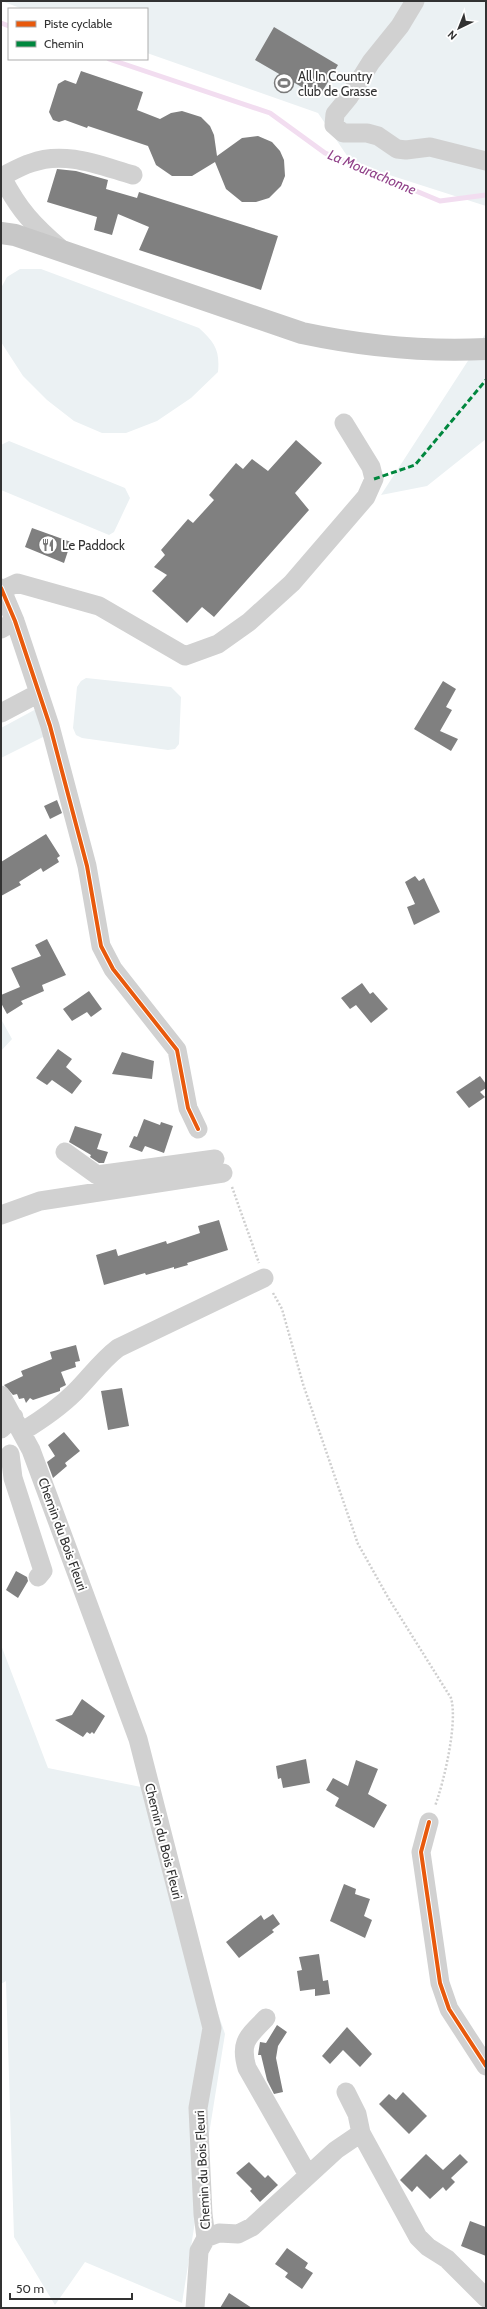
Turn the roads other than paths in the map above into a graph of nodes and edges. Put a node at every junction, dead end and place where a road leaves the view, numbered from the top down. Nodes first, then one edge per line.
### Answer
1 (414, 1) edge
2 (486, 161) edge
3 (133, 175) dead end
4 (1, 177) edge
5 (1, 233) edge
6 (62, 250) junction
7 (486, 349) edge
8 (344, 423) dead end
9 (1, 589) edge
10 (8, 625) edge
11 (39, 693) junction
12 (1, 713) edge
13 (198, 1129) dead end
14 (65, 1152) dead end
15 (1, 1215) edge
16 (264, 1278) road end
17 (1, 1395) edge
18 (13, 1426) edge
19 (31, 1450) junction
20 (6, 1455) edge
21 (38, 1577) dead end
22 (429, 1822) road end
23 (266, 2018) dead end
24 (486, 2066) edge
25 (346, 2092) dead end
26 (360, 2133) junction
27 (308, 2175) junction
28 (206, 2238) junction
29 (486, 2298) edge
30 (195, 2308) edge

1 - 2 street
3 - 4 street
4 - 6 street
5 - 6 main road
6 - 7 main road
8 - 9 street
9 - 10 street
10 - 11 street
11 - 12 street
11 - 13 street
14 - 15 street
16 - 18 street
17 - 18 street, Chemin du Bois Fleuri
18 - 19 street, Chemin du Bois Fleuri
19 - 20 street
19 - 28 street, Chemin du Bois Fleuri
20 - 21 street
22 - 24 street
23 - 27 street
25 - 26 street
26 - 27 street
26 - 29 street
27 - 28 street
28 - 30 street, Chemin du Bois Fleuri

